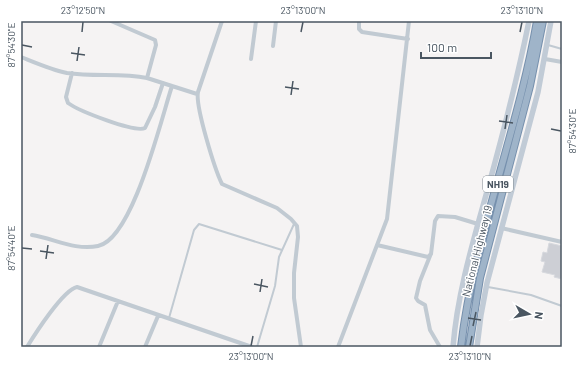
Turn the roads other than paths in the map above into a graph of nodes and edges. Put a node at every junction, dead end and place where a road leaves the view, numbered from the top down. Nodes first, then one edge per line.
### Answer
1 (111, 21) edge
2 (222, 21) edge
3 (256, 21) edge
4 (276, 21) edge
5 (359, 21) edge
6 (409, 21) edge
7 (529, 21) edge
8 (537, 21) edge
9 (543, 21) edge
10 (551, 21) edge
11 (408, 39) junction
12 (548, 45) junction
13 (273, 46) dead end
14 (562, 49) edge
15 (21, 57) edge
16 (252, 59) dead end
17 (545, 59) junction
18 (562, 62) edge
19 (72, 73) junction
20 (147, 78) junction
21 (163, 83) junction
22 (172, 86) junction
23 (197, 94) junction
24 (295, 223) junction
25 (478, 224) junction
26 (501, 228) junction
27 (32, 235) dead end
28 (562, 242) edge
29 (377, 245) junction
30 (282, 250) junction
31 (430, 256) junction
32 (486, 287) junction
33 (118, 301) junction
34 (562, 306) edge
35 (158, 316) junction
36 (168, 319) junction
37 (27, 347) edge
38 (99, 347) edge
39 (145, 347) edge
40 (252, 347) edge
41 (257, 347) edge
42 (302, 347) edge
43 (338, 347) edge
44 (440, 347) edge
45 (453, 347) edge
46 (461, 347) edge
47 (469, 347) edge
48 (477, 347) edge

1 - 20 street
2 - 23 street
3 - 16 street
4 - 13 street
5 - 11 street
6 - 11 street
7 - 25 main road
8 - 46 highway, NH19
9 - 47 highway, National Highway 19 / NH19
10 - 12 main road
11 - 29 street
12 - 14 lane
12 - 17 main road
15 - 19 street
17 - 18 street
17 - 26 main road
19 - 20 street
19 - 21 street
20 - 21 street
21 - 22 street
22 - 23 street
22 - 27 street
23 - 24 street
24 - 30 lane
24 - 42 street
25 - 31 street
25 - 45 main road
26 - 28 street
26 - 32 main road
29 - 31 street
29 - 43 street
30 - 36 lane
30 - 41 lane
31 - 44 street
32 - 34 lane
32 - 48 main road
33 - 35 street
33 - 37 street
33 - 38 street
35 - 36 street
35 - 39 street
36 - 40 street

